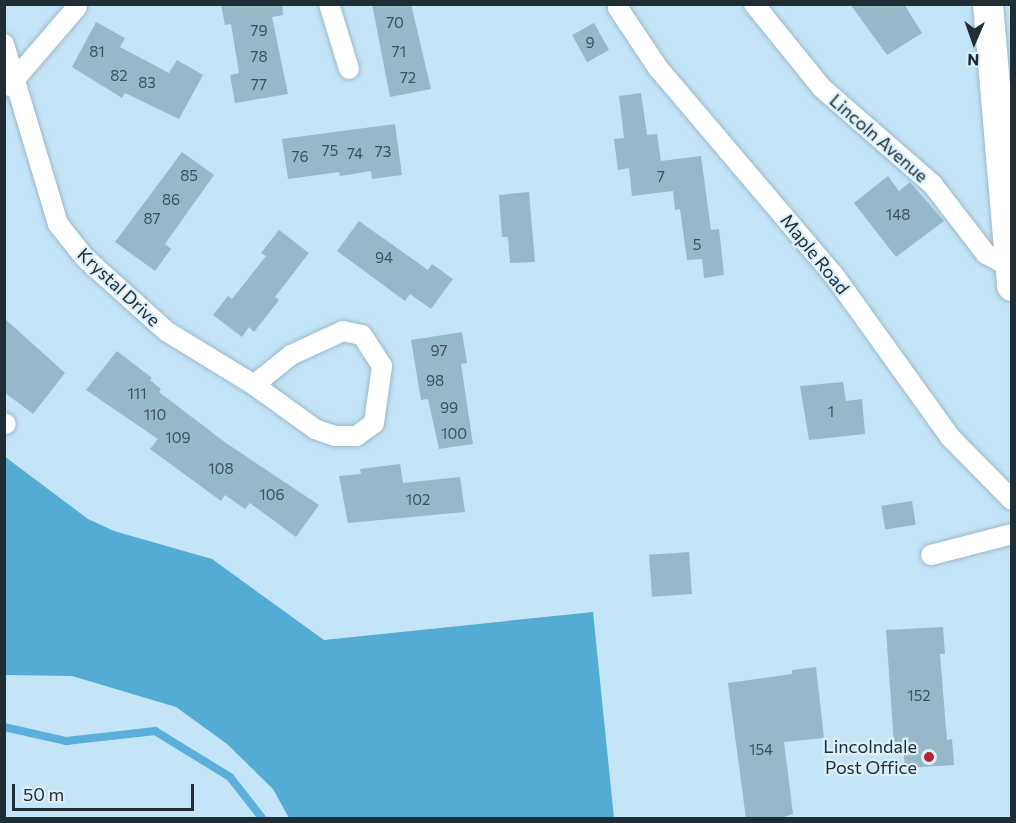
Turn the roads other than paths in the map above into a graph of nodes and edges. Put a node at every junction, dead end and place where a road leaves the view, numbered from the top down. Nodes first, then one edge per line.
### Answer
1 (329, 4) edge
2 (754, 4) edge
3 (988, 4) edge
4 (77, 5) edge
5 (618, 8) dead end
6 (4, 44) edge
7 (349, 69) dead end
8 (9, 86) edge
9 (1010, 276) edge
10 (254, 385) junction
11 (1011, 500) edge
12 (1011, 534) edge
13 (932, 555) dead end

1 - 7 street
2 - 9 street, Lincoln Avenue
3 - 9 main road
4 - 8 street
5 - 11 street, Maple Road
6 - 8 street, Krystal Drive
8 - 10 street, Krystal Drive
10 - 10 street, Krystal Drive
12 - 13 street

